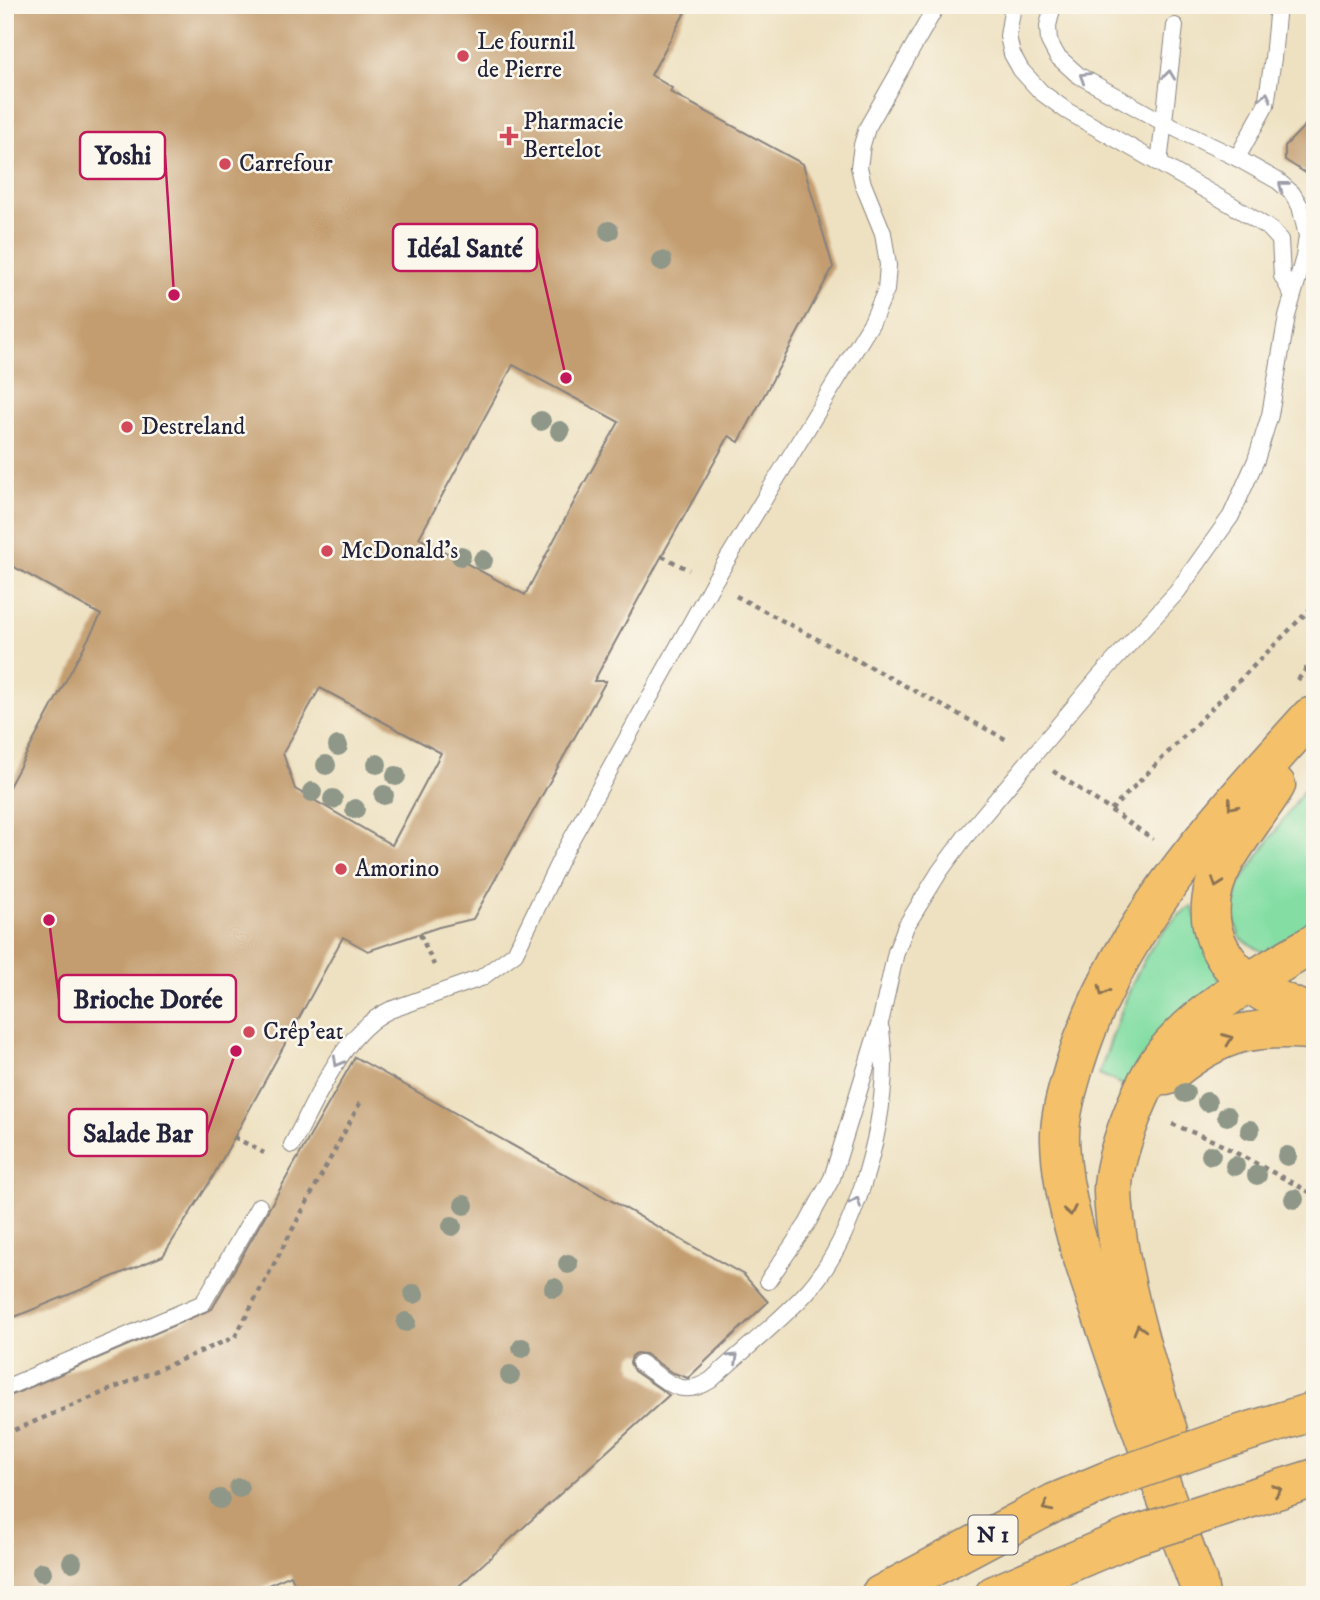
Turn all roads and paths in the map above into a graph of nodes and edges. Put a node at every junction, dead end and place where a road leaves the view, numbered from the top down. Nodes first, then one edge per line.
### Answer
1 (753, 5) edge
2 (937, 5) edge
3 (1013, 5) edge
4 (1053, 5) edge
5 (1278, 5) edge
6 (763, 11) dead end
7 (1175, 26) dead end
8 (1164, 123) junction
9 (1237, 158) junction
10 (1159, 163) junction
11 (1292, 294) junction
12 (713, 583) junction
13 (1315, 604) edge
14 (1009, 741) dead end
15 (1031, 756) junction
16 (1111, 810) junction
17 (1157, 841) dead end
18 (1315, 943) edge
19 (1248, 982) junction
20 (1315, 1016) edge
21 (880, 1019) junction
22 (1315, 1031) edge
23 (1136, 1108) junction
24 (234, 1137) dead end
25 (292, 1145) dead end
26 (270, 1157) dead end
27 (1315, 1195) edge
28 (259, 1206) dead end
29 (768, 1281) dead end
30 (640, 1363) dead end
31 (5, 1388) edge
32 (1315, 1411) edge
33 (1315, 1424) edge
34 (1230, 1437) junction
35 (1315, 1478) edge
36 (1133, 1536) junction
37 (1315, 1590) edge
38 (880, 1595) edge
39 (994, 1595) edge
40 (1044, 1595) edge
41 (1200, 1595) edge
42 (1226, 1595) edge
43 (1299, 1595) edge

1 - 6 path
2 - 12 lane
3 - 10 lane
8 -> 4 lane
9 -> 5 lane
8 -> 7 lane
8 - 9 lane
8 - 10 lane
11 -> 9 lane
10 - 11 lane
11 - 15 lane
12 - 14 path
12 -> 25 lane
13 - 16 path
15 - 16 path
15 - 21 lane
16 - 17 path
18 - 19 highway
19 - 20 highway
19 - 23 highway
19 - 41 highway
21 - 29 lane
30 -> 21 lane
23 -> 22 highway
23 - 27 path
42 -> 23 highway
24 - 26 path
28 - 31 lane
32 - 34 highway
33 - 34 highway, N 1
34 -> 38 highway, N 1, bridge
36 -> 35 highway, N 1, bridge
36 - 39 highway, N 1
36 - 40 highway
37 - 43 path

